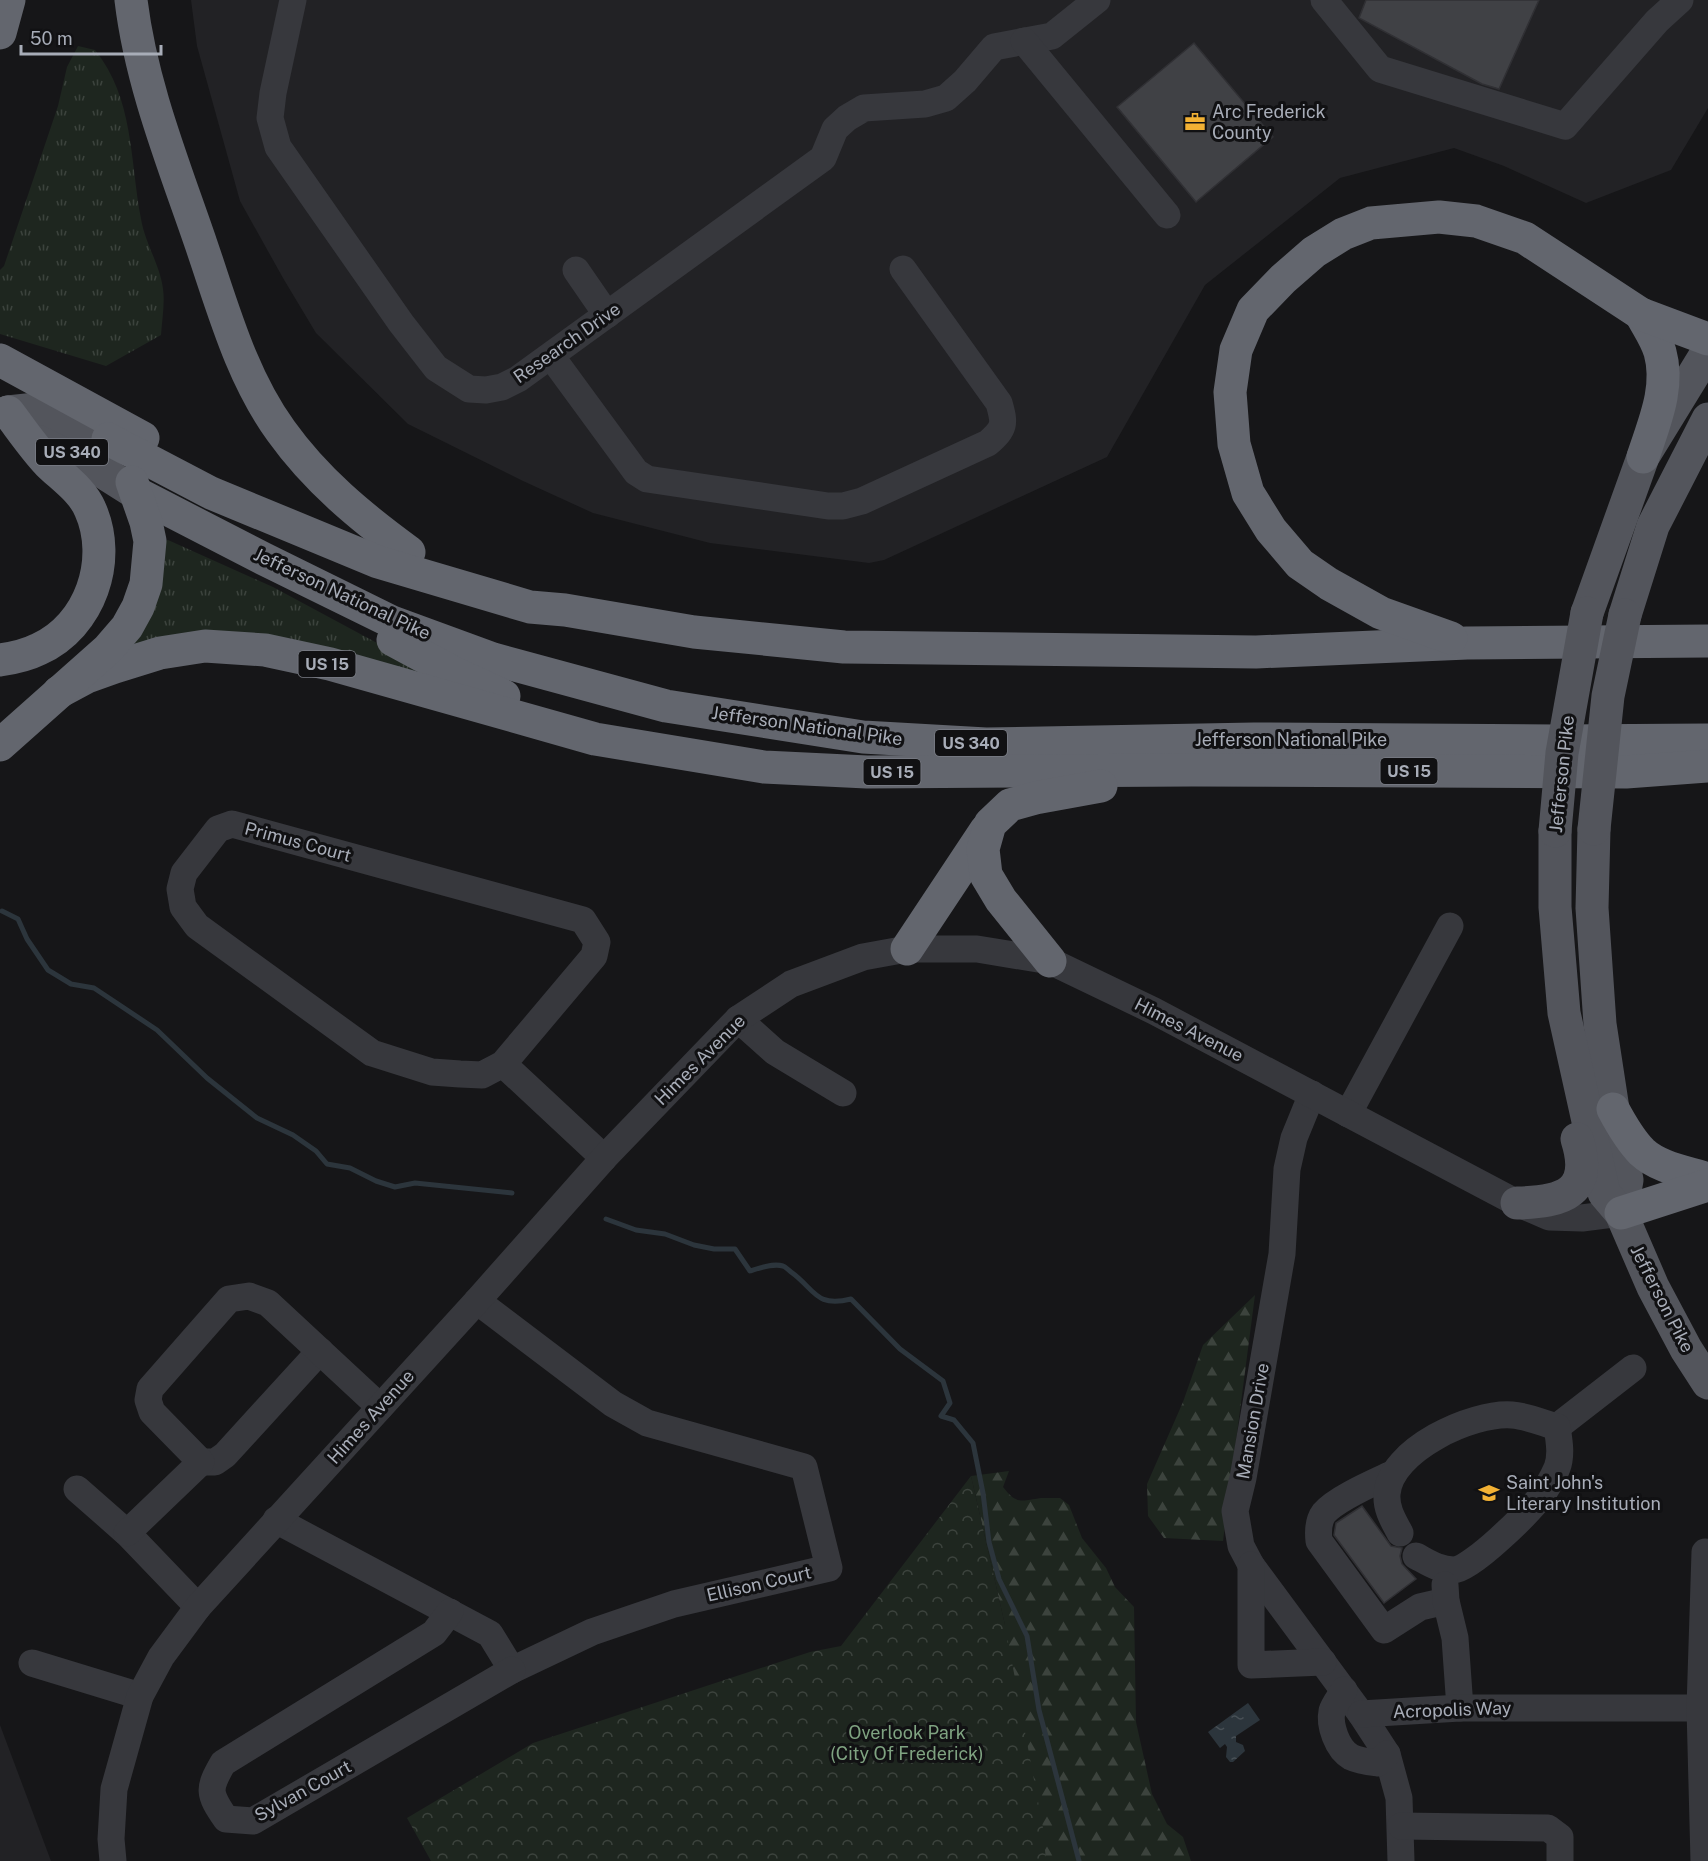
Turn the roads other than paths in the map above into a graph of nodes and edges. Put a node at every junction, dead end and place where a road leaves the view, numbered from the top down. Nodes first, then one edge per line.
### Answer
1 (9, 0) edge
2 (131, 0) edge
3 (293, 0) edge
4 (1097, 0) edge
5 (1324, 0) edge
6 (1680, 0) edge
7 (0, 33) edge
8 (1024, 41) junction
9 (1167, 215) dead end
10 (903, 269) dead end
11 (576, 270) dead end
12 (1641, 314) junction
13 (607, 315) junction
14 (1708, 339) edge
15 (551, 356) junction
16 (1708, 356) edge
17 (0, 360) edge
18 (4, 410) edge
19 (1708, 418) edge
20 (108, 439) junction
21 (1643, 457) junction
22 (136, 493) junction
23 (409, 552) junction
24 (264, 559) junction
25 (566, 610) junction
26 (1708, 641) edge
27 (1467, 643) junction
28 (0, 660) edge
29 (60, 692) junction
30 (595, 739) junction
31 (1708, 740) edge
32 (0, 745) edge
33 (1708, 766) edge
34 (1192, 770) junction
35 (1626, 772) junction
36 (1708, 783) edge
37 (990, 824) junction
38 (1450, 926) dead end
39 (908, 949) junction
40 (1050, 962) junction
41 (1564, 1013) junction
42 (738, 1019) junction
43 (502, 1064) junction
44 (843, 1093) dead end
45 (1312, 1094) junction
46 (1613, 1109) junction
47 (1348, 1114) junction
48 (604, 1158) junction
49 (1708, 1179) edge
50 (1708, 1185) edge
51 (1517, 1203) junction
52 (1621, 1213) junction
53 (477, 1301) junction
54 (320, 1351) junction
55 (1633, 1368) dead end
56 (1708, 1383) edge
57 (380, 1407) junction
58 (1557, 1427) junction
59 (201, 1462) junction
60 (1394, 1473) junction
61 (77, 1489) dead end
62 (276, 1520) junction
63 (128, 1533) junction
64 (1400, 1533) dead end
65 (1705, 1552) dead end
66 (1416, 1556) dead end
67 (1251, 1565) junction
68 (1457, 1570) junction
69 (1446, 1601) junction
70 (198, 1607) junction
71 (450, 1612) junction
72 (1323, 1662) junction
73 (32, 1663) dead end
74 (512, 1670) junction
75 (1344, 1690) junction
76 (140, 1696) junction
77 (1460, 1708) junction
78 (1700, 1708) junction
79 (1361, 1714) junction
80 (1388, 1754) junction
81 (1401, 1826) junction
82 (113, 1861) edge
83 (1401, 1861) edge
84 (1560, 1861) edge
85 (1704, 1861) edge

1 - 7 highway
2 - 23 highway
3 - 15 street, Research Drive
4 - 8 street
5 - 6 street
8 - 9 street
8 - 13 street, Research Drive
10 - 15 street
11 - 13 street
12 - 14 highway
12 - 21 highway
12 - 27 highway
13 - 15 street, Research Drive
16 - 21 main road, Jefferson Pike
17 - 23 highway
18 - 20 main road
18 - 22 main road, Jefferson National Pike / US 340
18 - 28 highway
19 - 46 main road, Jefferson Pike, bridge
20 - 22 highway
20 - 25 highway
21 - 41 main road, Jefferson Pike, bridge
22 - 24 highway, Jefferson National Pike / US 340
22 - 29 highway
23 - 25 highway
24 - 30 highway
24 - 31 highway, Jefferson National Pike / US 340
25 - 27 highway
26 - 27 highway
29 - 30 highway, US 15
29 - 32 highway, US 15
30 - 34 highway, US 15
33 - 35 highway, US 15
34 - 35 highway, US 15
34 - 37 highway
35 - 36 highway
37 - 39 highway
37 - 40 highway
38 - 47 street
39 - 40 street, Himes Avenue
39 - 42 street, Himes Avenue
40 - 45 street, Himes Avenue
41 - 51 main road
41 - 52 main road, Jefferson Pike
42 - 44 street
42 - 48 street, Himes Avenue
43 - 43 street, Primus Court
43 - 48 street
45 - 47 street, Himes Avenue
45 - 67 street, Mansion Drive
46 - 49 highway
46 - 52 main road, Jefferson Pike
47 - 51 street, Himes Avenue
48 - 53 street, Himes Avenue
50 - 52 highway
51 - 52 street, Himes Avenue
52 - 56 main road, Jefferson Pike
53 - 57 street, Himes Avenue
53 - 74 street, Ellison Court
54 - 57 street
54 - 59 street
54 - 59 street
55 - 58 street
57 - 62 street, Himes Avenue
58 - 60 street
58 - 68 street
59 - 63 street
60 - 64 street
60 - 69 street
61 - 63 street
62 - 70 street, Himes Avenue
62 - 71 street
63 - 70 street
65 - 78 street
66 - 68 street
67 - 72 street, Mansion Drive
67 - 72 street
68 - 69 street
69 - 77 street
70 - 76 street, Himes Avenue
71 - 74 street
71 - 74 street, Sylvan Court
72 - 75 street, Mansion Drive
73 - 76 street
75 - 79 street, Mansion Drive
75 - 80 street
76 - 82 street, Himes Avenue
77 - 78 street, Acropolis Way
77 - 79 street, Acropolis Way
78 - 85 street
79 - 80 street, Acropolis Way
80 - 81 street, Acropolis Way
81 - 83 street, Acropolis Way
81 - 84 street

